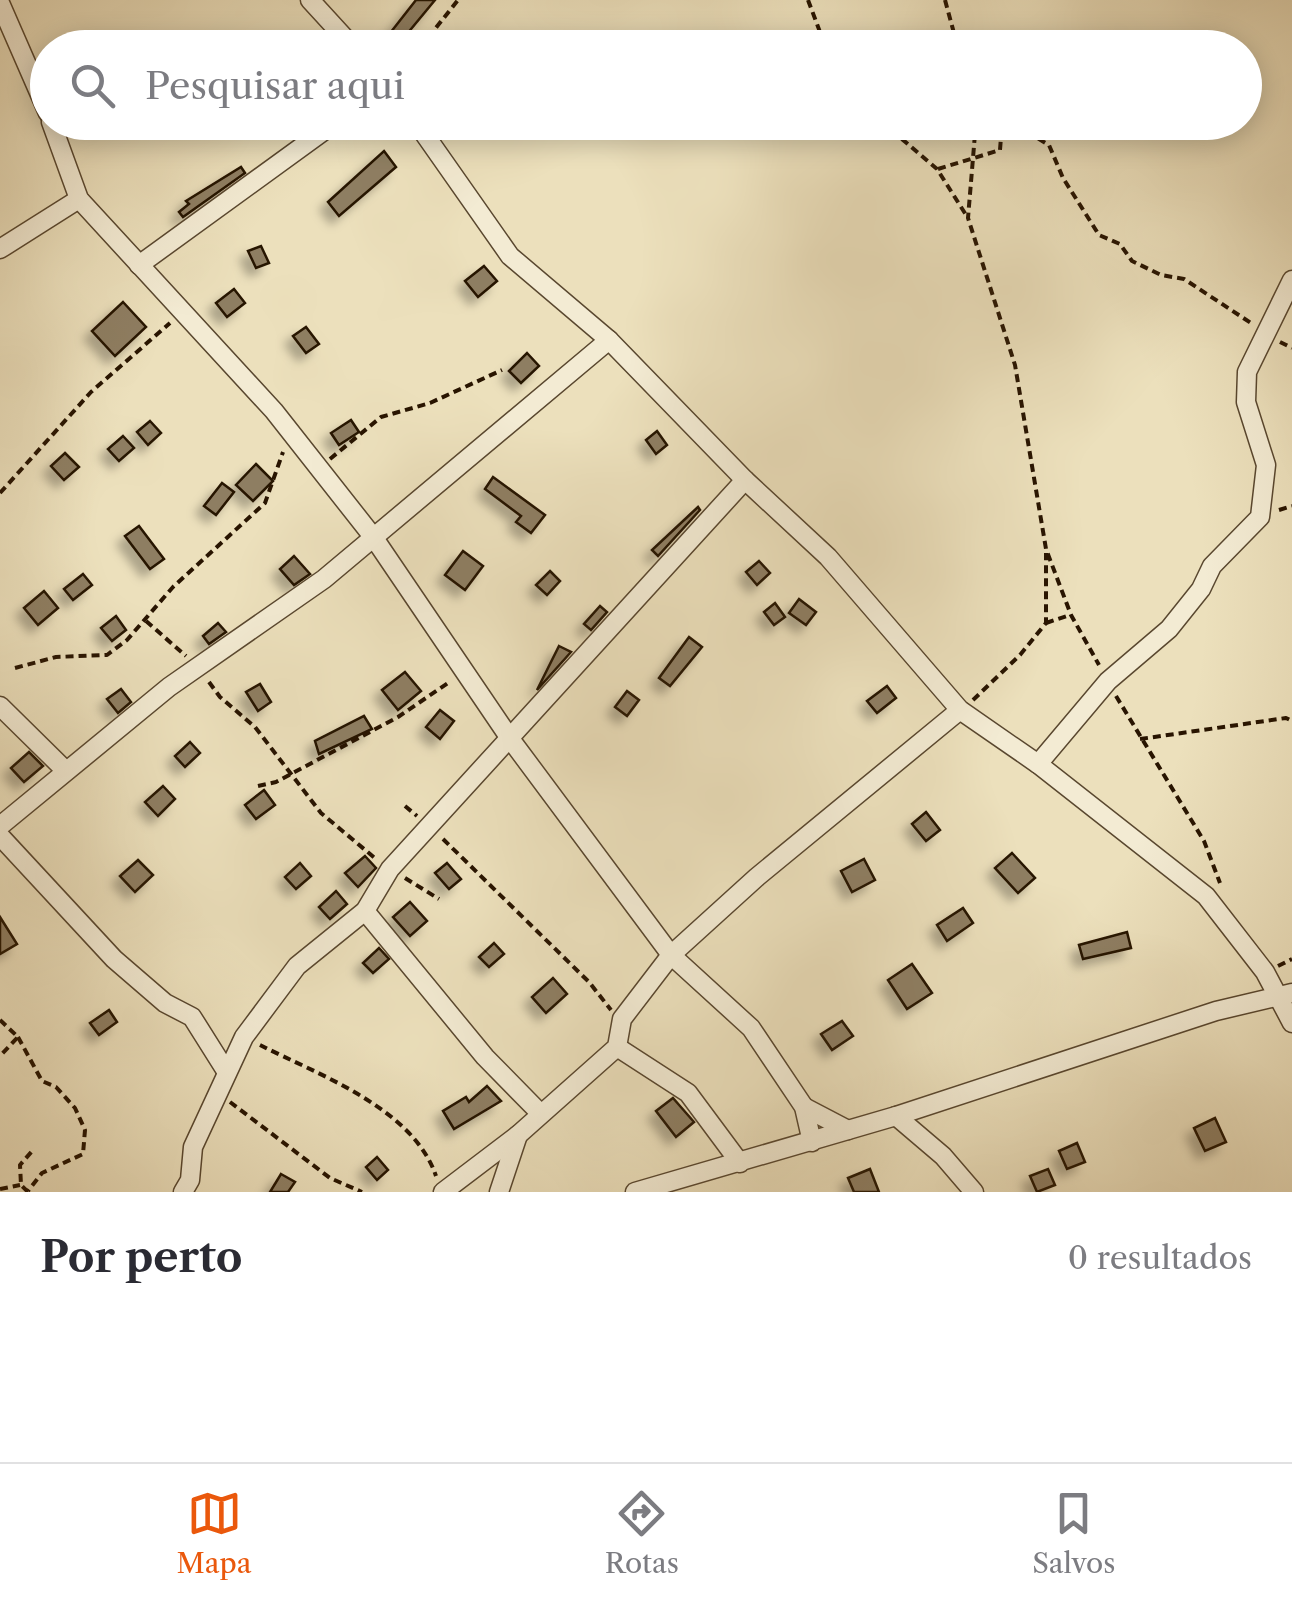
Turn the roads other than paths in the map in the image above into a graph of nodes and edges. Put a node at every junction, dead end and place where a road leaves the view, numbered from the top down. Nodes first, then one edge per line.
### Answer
1 (310, 0) edge
2 (0, 4) edge
3 (338, 30) edge
4 (30, 72) edge
5 (58, 140) edge
6 (311, 140) edge
7 (429, 140) edge
8 (79, 199) junction
9 (0, 249) edge
10 (139, 265) junction
11 (1292, 280) edge
12 (609, 340) junction
13 (746, 480) junction
14 (374, 538) junction
15 (0, 706) edge
16 (960, 710) junction
17 (511, 740) junction
18 (1038, 764) junction
19 (66, 770) junction
20 (0, 826) edge
21 (0, 836) edge
22 (365, 911) junction
23 (671, 955) junction
24 (1285, 994) edge
25 (1292, 1023) edge
26 (618, 1046) junction
27 (226, 1071) junction
28 (804, 1108) junction
29 (540, 1113) junction
30 (896, 1116) junction
31 (848, 1130) junction
32 (518, 1135) junction
33 (812, 1142) junction
34 (740, 1163) junction
35 (182, 1192) edge
36 (442, 1192) edge
37 (498, 1192) edge
38 (635, 1192) edge
39 (974, 1192) edge

1 - 3 street
2 - 4 street
5 - 8 street
6 - 10 street
7 - 12 street
8 - 9 street
8 - 10 street
10 - 14 street
11 - 18 street
12 - 13 street
12 - 14 street
13 - 16 street
13 - 17 street
14 - 17 street
14 - 19 street
15 - 19 street
16 - 18 street
16 - 23 street
17 - 22 street
17 - 23 street
18 - 24 street
19 - 20 street
21 - 27 street
22 - 27 street
22 - 29 street
23 - 26 street
23 - 28 street
24 - 25 street
24 - 30 street
26 - 29 street
26 - 34 street
27 - 35 street
28 - 31 street
28 - 33 street
29 - 32 street
30 - 31 street
30 - 39 street
31 - 33 street
32 - 36 street
32 - 37 street
33 - 34 street
34 - 38 street

